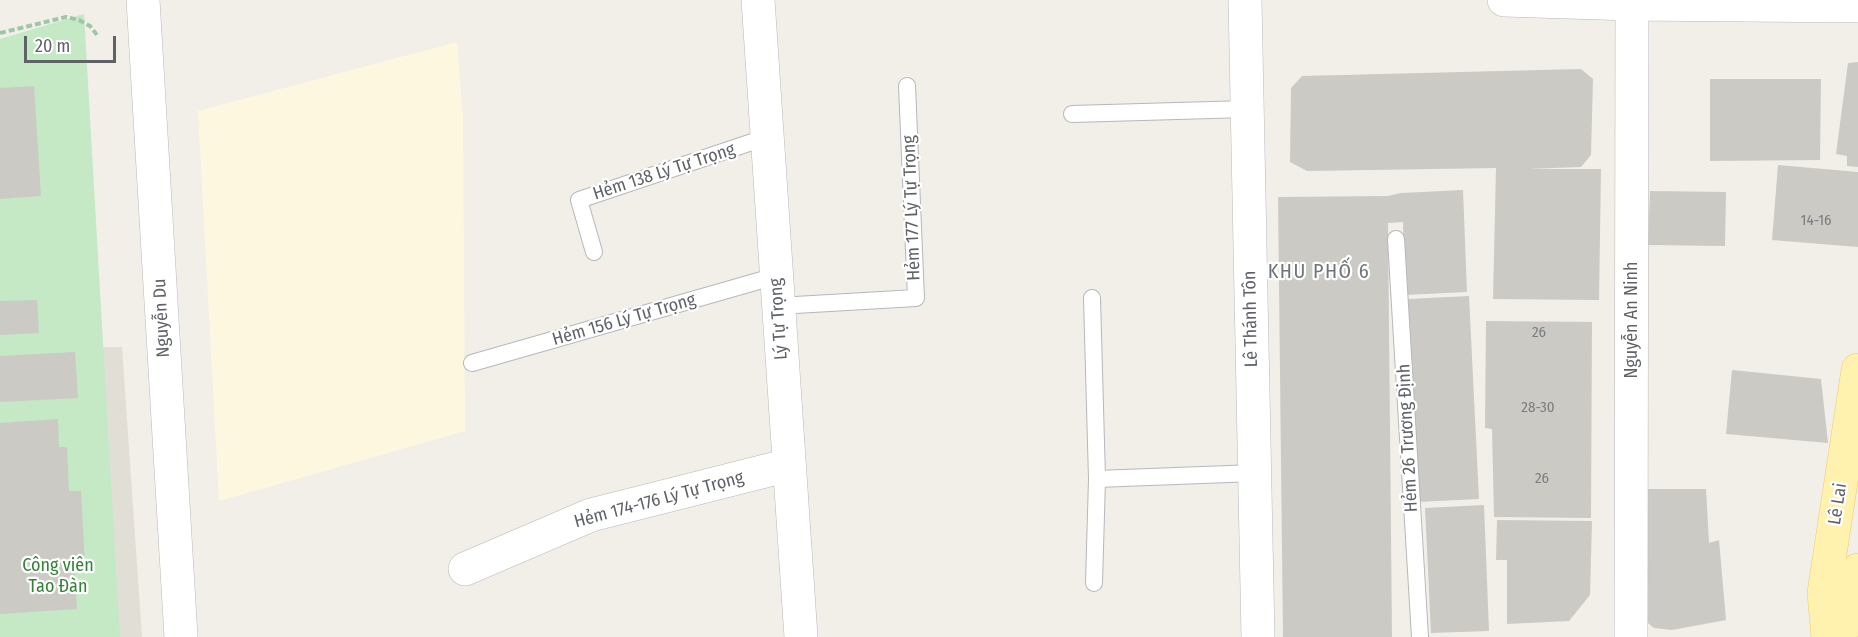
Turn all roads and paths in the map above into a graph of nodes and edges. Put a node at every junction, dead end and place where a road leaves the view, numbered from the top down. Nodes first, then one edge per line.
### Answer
1 (143, 0) edge
2 (758, 0) edge
3 (1245, 0) edge
4 (1504, 0) edge
5 (1632, 4) junction
6 (1858, 6) edge
7 (0, 33) edge
8 (97, 35) dead end
9 (907, 86) dead end
10 (1247, 109) junction
11 (1072, 114) dead end
12 (767, 137) junction
13 (1396, 239) dead end
14 (594, 252) dead end
15 (777, 291) junction
16 (1092, 298) dead end
17 (472, 363) dead end
18 (1858, 370) edge
19 (789, 465) junction
20 (1255, 472) junction
21 (1097, 479) junction
22 (465, 569) dead end
23 (1858, 570) edge
24 (1094, 583) dead end
25 (181, 637) edge
26 (801, 637) edge
27 (1258, 637) edge
28 (1420, 637) edge
29 (1631, 637) edge
30 (1828, 637) edge
31 (1840, 637) edge

1 - 25 street, Nguyễn Du
2 - 12 street, Lý Tự Trọng
3 - 10 street, Lê Thánh Tôn
4 - 5 street
5 - 6 street
5 - 29 street, Nguyễn An Ninh
7 - 8 path
9 - 15 lane, Hẻm 177 Lý Tự Trọng
10 - 11 lane
10 - 20 street, Lê Thánh Tôn
12 - 14 lane, Hẻm 138 Lý Tự Trọng
12 - 15 street, Lý Tự Trọng
13 - 28 lane, Hẻm 26 Trương Ðịnh
15 - 17 lane, Hẻm 156 Lý Tự Trọng
15 - 19 street, Lý Tự Trọng
16 - 21 lane
18 - 30 main road, Lê Lai
19 - 22 street, Hẻm 174-176 Lý Tự Trọng
19 - 26 street, Lý Tự Trọng
20 - 21 lane
20 - 27 street, Lê Thánh Tôn
21 - 24 lane
23 - 31 main road

